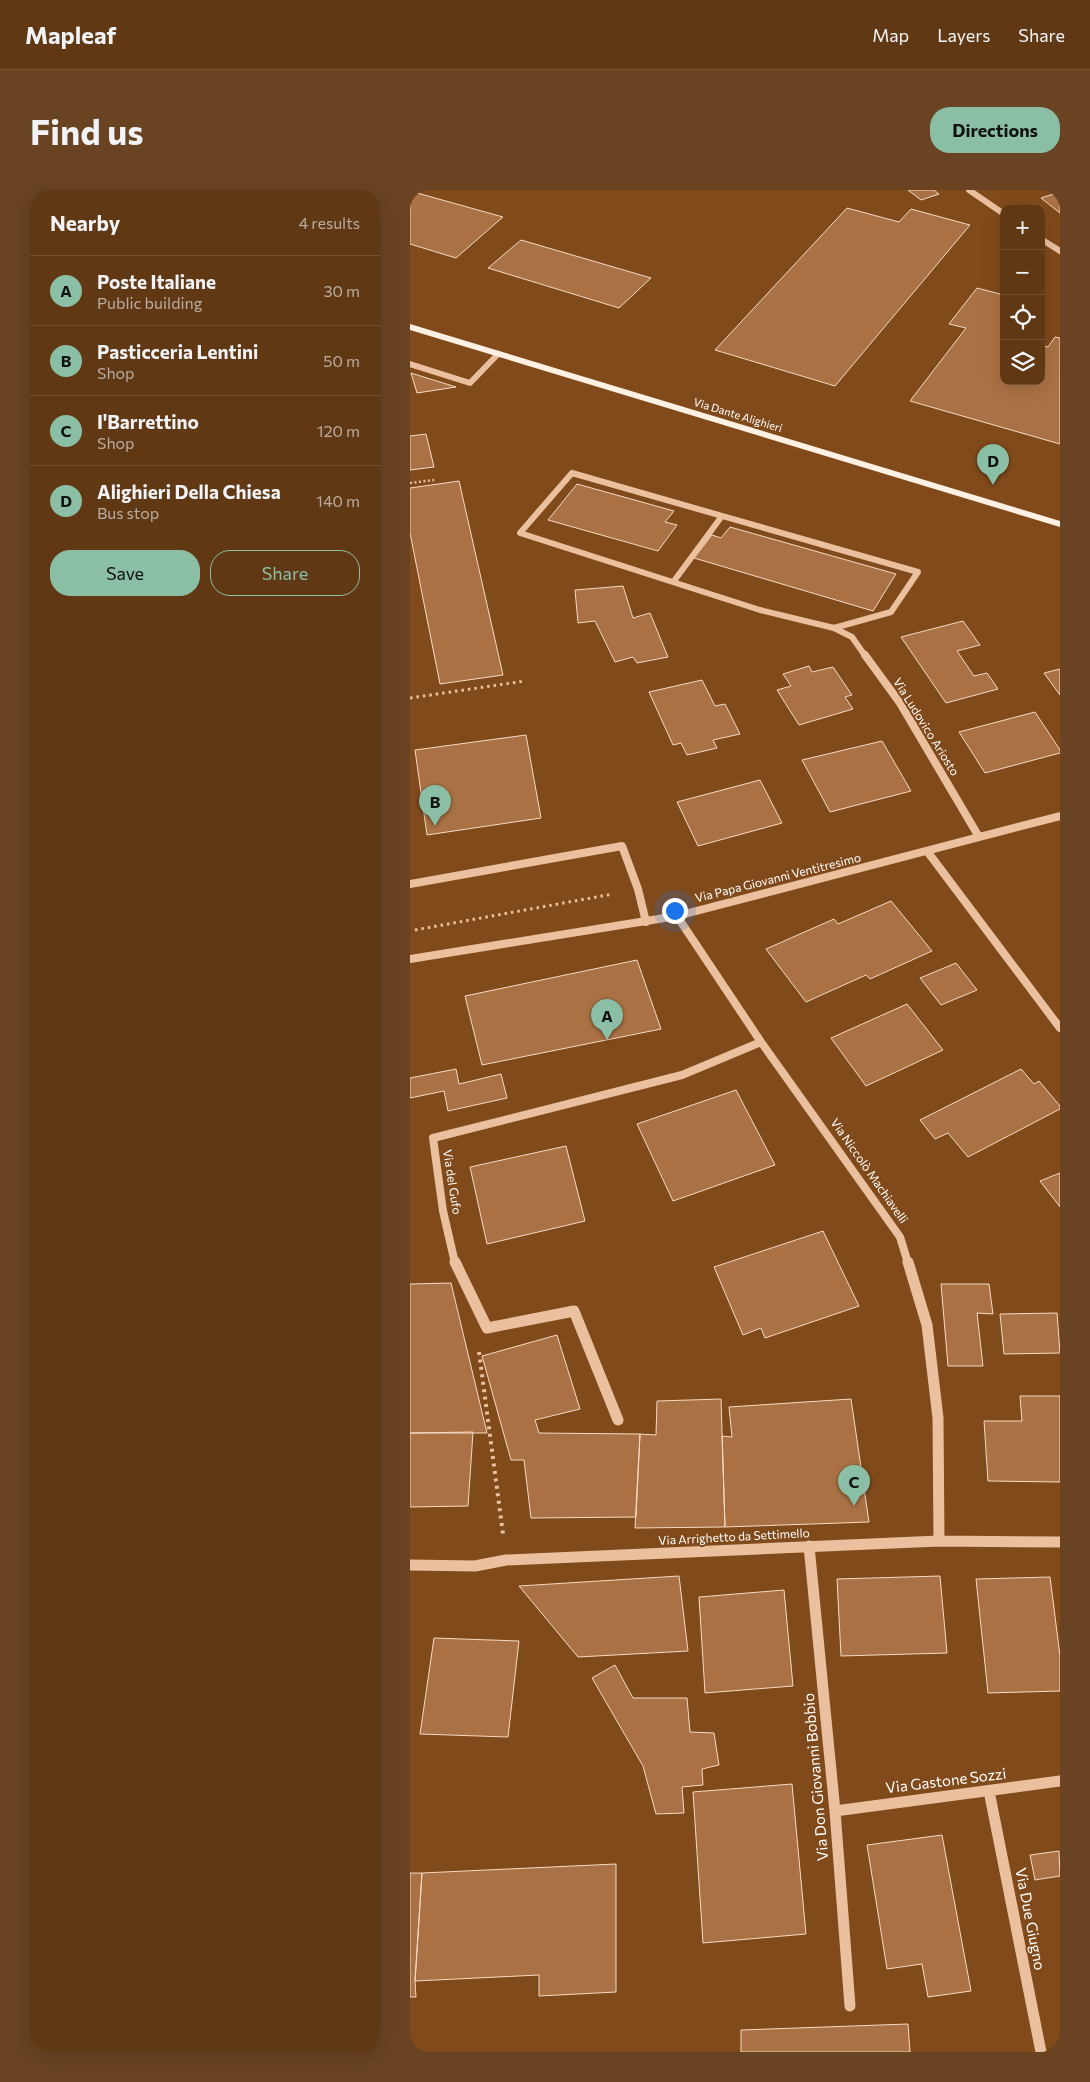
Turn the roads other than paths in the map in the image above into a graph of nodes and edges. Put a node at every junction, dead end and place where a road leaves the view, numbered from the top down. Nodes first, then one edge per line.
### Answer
1 (969, 190) edge
2 (1000, 211) edge
3 (1045, 242) edge
4 (1060, 252) edge
5 (410, 327) edge
6 (498, 354) junction
7 (410, 364) edge
8 (722, 516) junction
9 (1060, 524) edge
10 (674, 580) junction
11 (834, 628) junction
12 (1060, 816) edge
13 (979, 837) junction
14 (927, 851) junction
15 (410, 884) edge
16 (677, 916) junction
17 (646, 922) junction
18 (410, 959) edge
19 (1060, 1028) edge
20 (761, 1042) junction
21 (618, 1420) dead end
22 (939, 1541) junction
23 (1060, 1542) edge
24 (809, 1546) junction
25 (410, 1565) edge
26 (1060, 1781) edge
27 (989, 1791) junction
28 (835, 1811) junction
29 (850, 2006) dead end
30 (1041, 2052) edge

1 - 2 street
3 - 4 street
5 - 6 main road, Via Dante Alighieri
6 - 7 street
6 - 9 main road, Via Dante Alighieri
8 - 10 street
8 - 10 street, Via Ludovico Ariosto
8 - 11 street
10 - 11 street, Via Ludovico Ariosto
11 - 13 street, Via Ludovico Ariosto
12 - 13 street, Via Papa Giovanni Ventitresimo
13 - 14 street, Via Papa Giovanni Ventitresimo
14 - 16 street, Via Papa Giovanni Ventitresimo
14 - 19 street
15 - 17 street
16 - 17 street, Via Papa Giovanni Ventitresimo
16 - 20 street, Via Niccolò Machiavelli
17 - 18 street, Via Papa Giovanni Ventitresimo
20 - 21 street, Via del Gufo
20 - 22 street, Via Niccolò Machiavelli
22 - 23 street, Via Arrighetto da Settimello
22 - 24 street, Via Arrighetto da Settimello
24 - 25 street, Via Arrighetto da Settimello
24 - 28 street, Via Don Giovanni Bobbio
26 - 27 street, Via Gastone Sozzi
27 - 28 street, Via Gastone Sozzi
27 - 30 street, Via Due Giugno
28 - 29 street, Via Don Giovanni Bobbio

